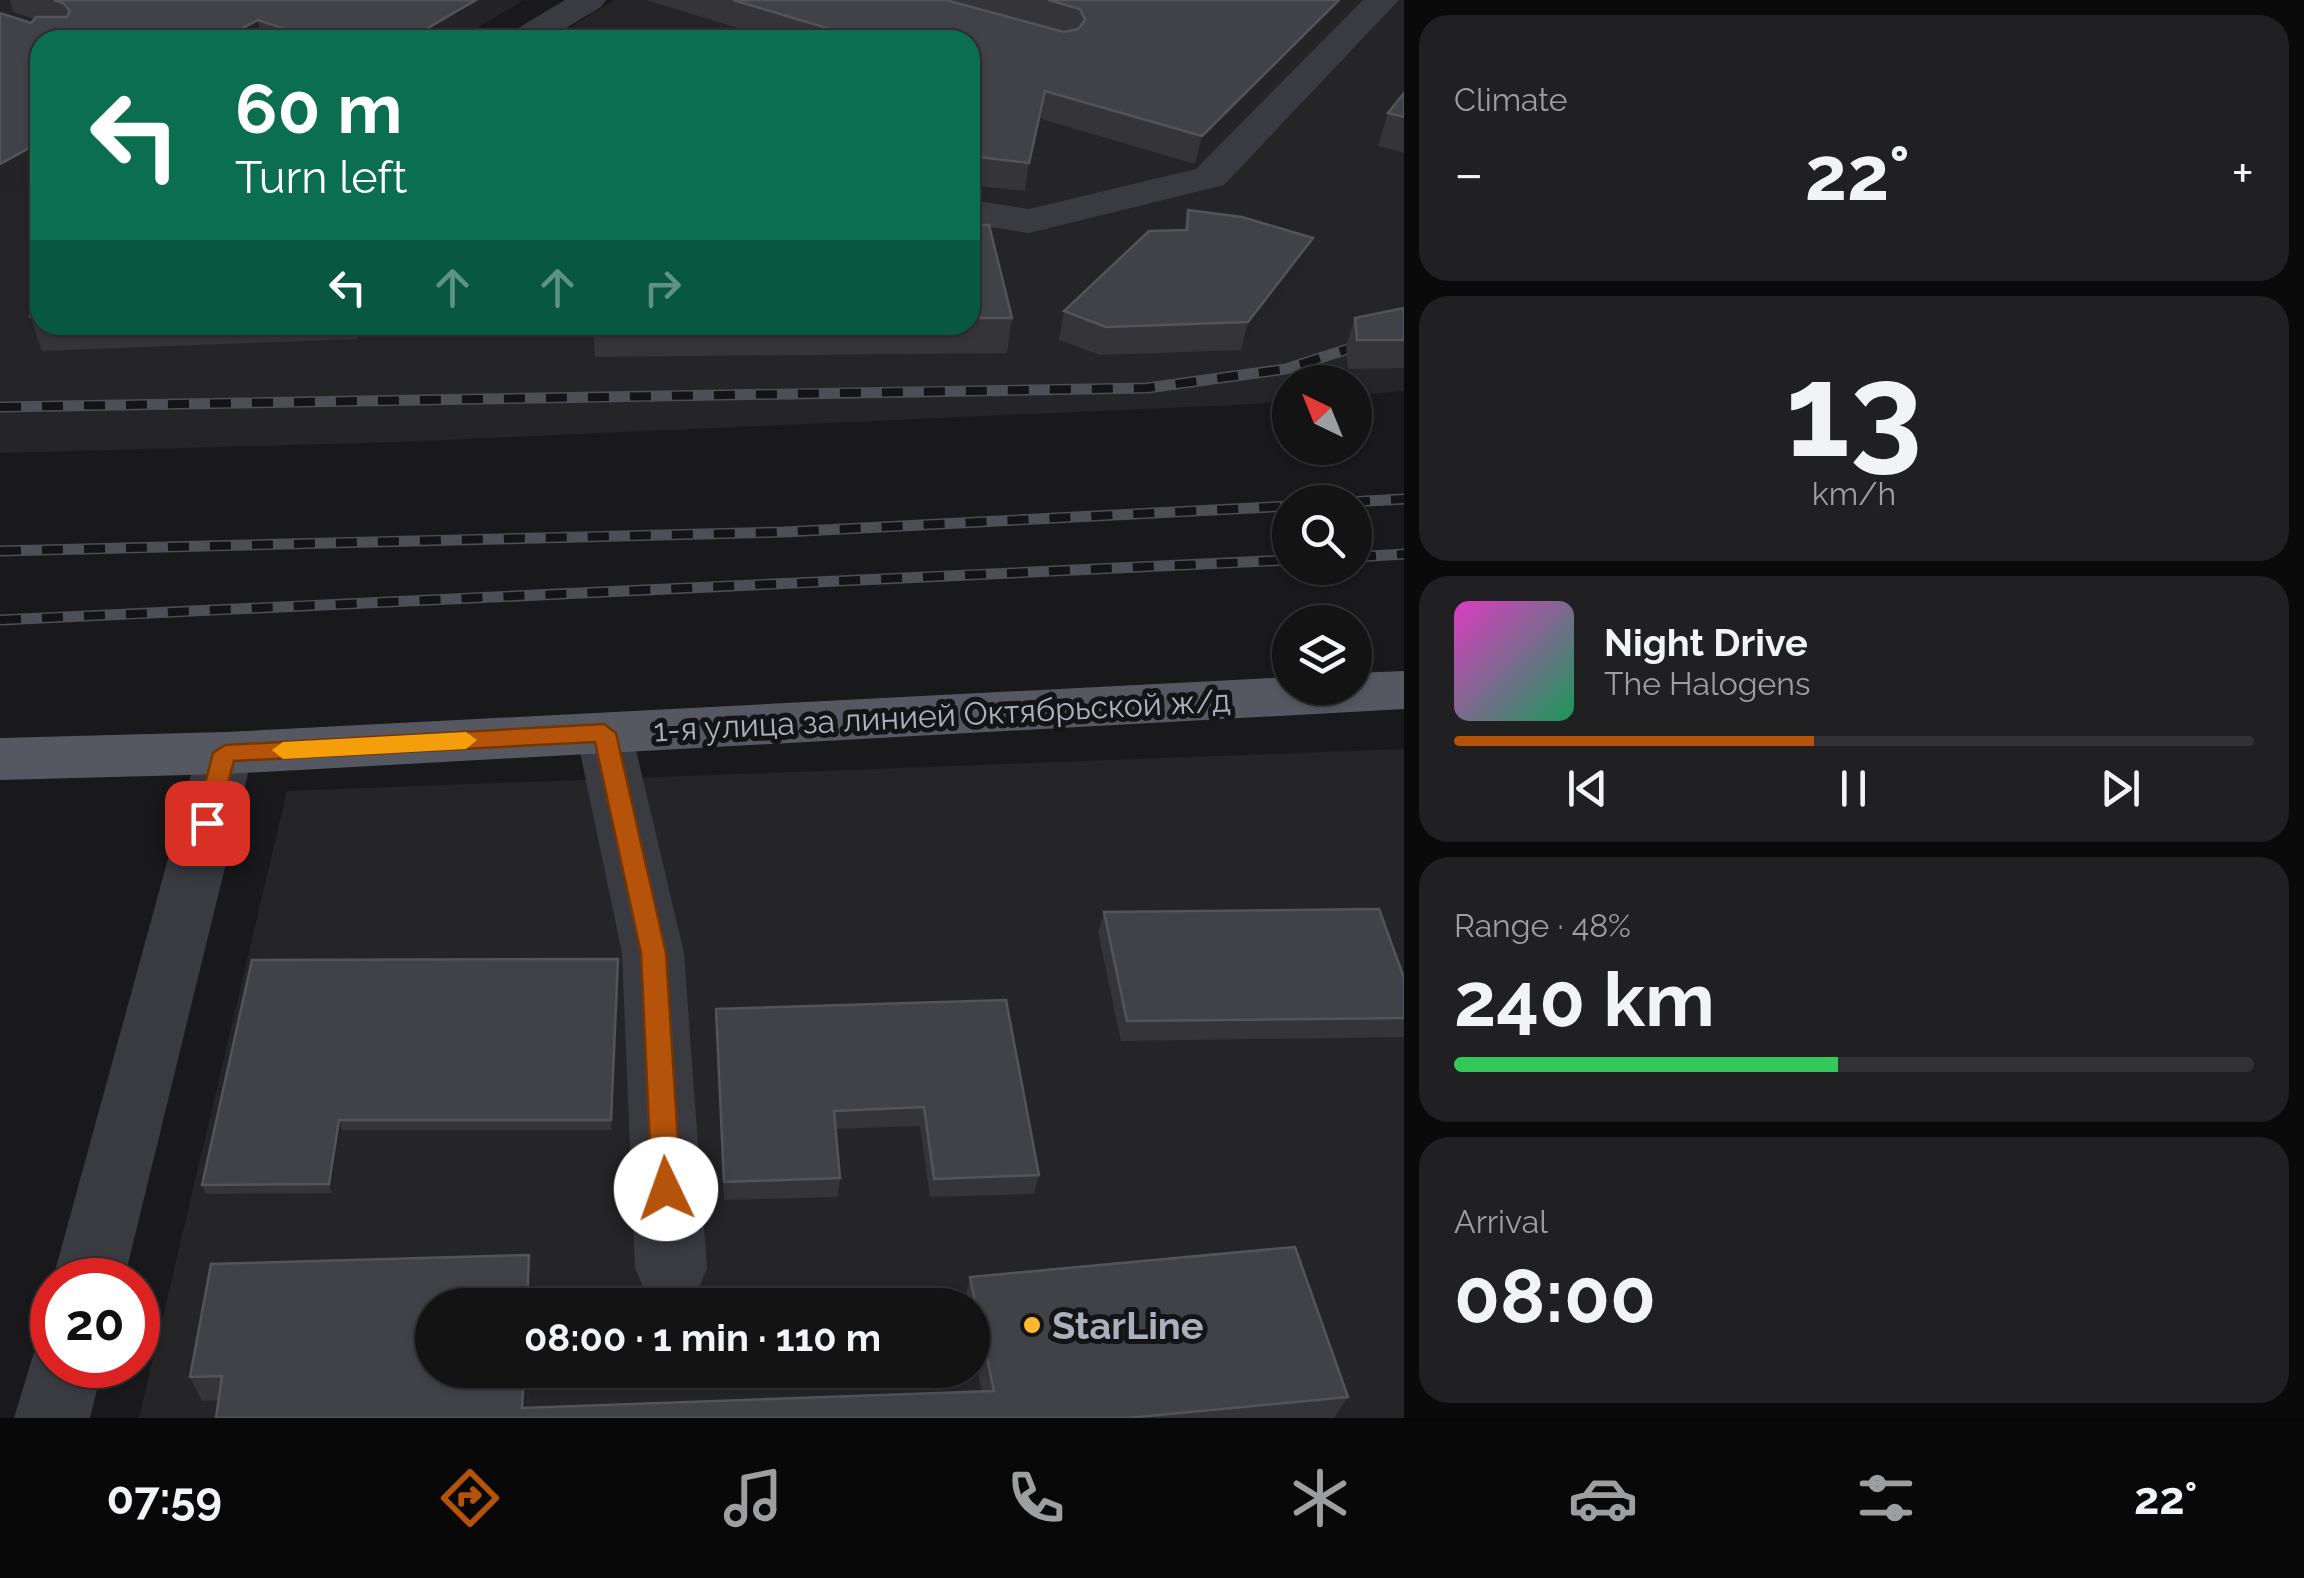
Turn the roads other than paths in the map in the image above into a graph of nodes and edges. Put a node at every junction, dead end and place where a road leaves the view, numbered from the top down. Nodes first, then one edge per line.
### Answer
1 (589, 0) edge
2 (1382, 0) edge
3 (539, 30) edge
4 (980, 214) edge
5 (1404, 690) edge
6 (604, 733) junction
7 (225, 753) junction
8 (0, 759) edge
9 (94, 1258) edge
10 (671, 1268) dead end
11 (60, 1388) edge
12 (52, 1418) edge

1 - 3 street
2 - 4 street
5 - 6 main road, 1-я улица за линией Октябрьской ж/д
6 - 7 main road, 1-я улица за линией Октябрьской ж/д
6 - 10 street
7 - 8 main road, 1-я улица за линией Октябрьской ж/д
7 - 9 street
11 - 12 street

